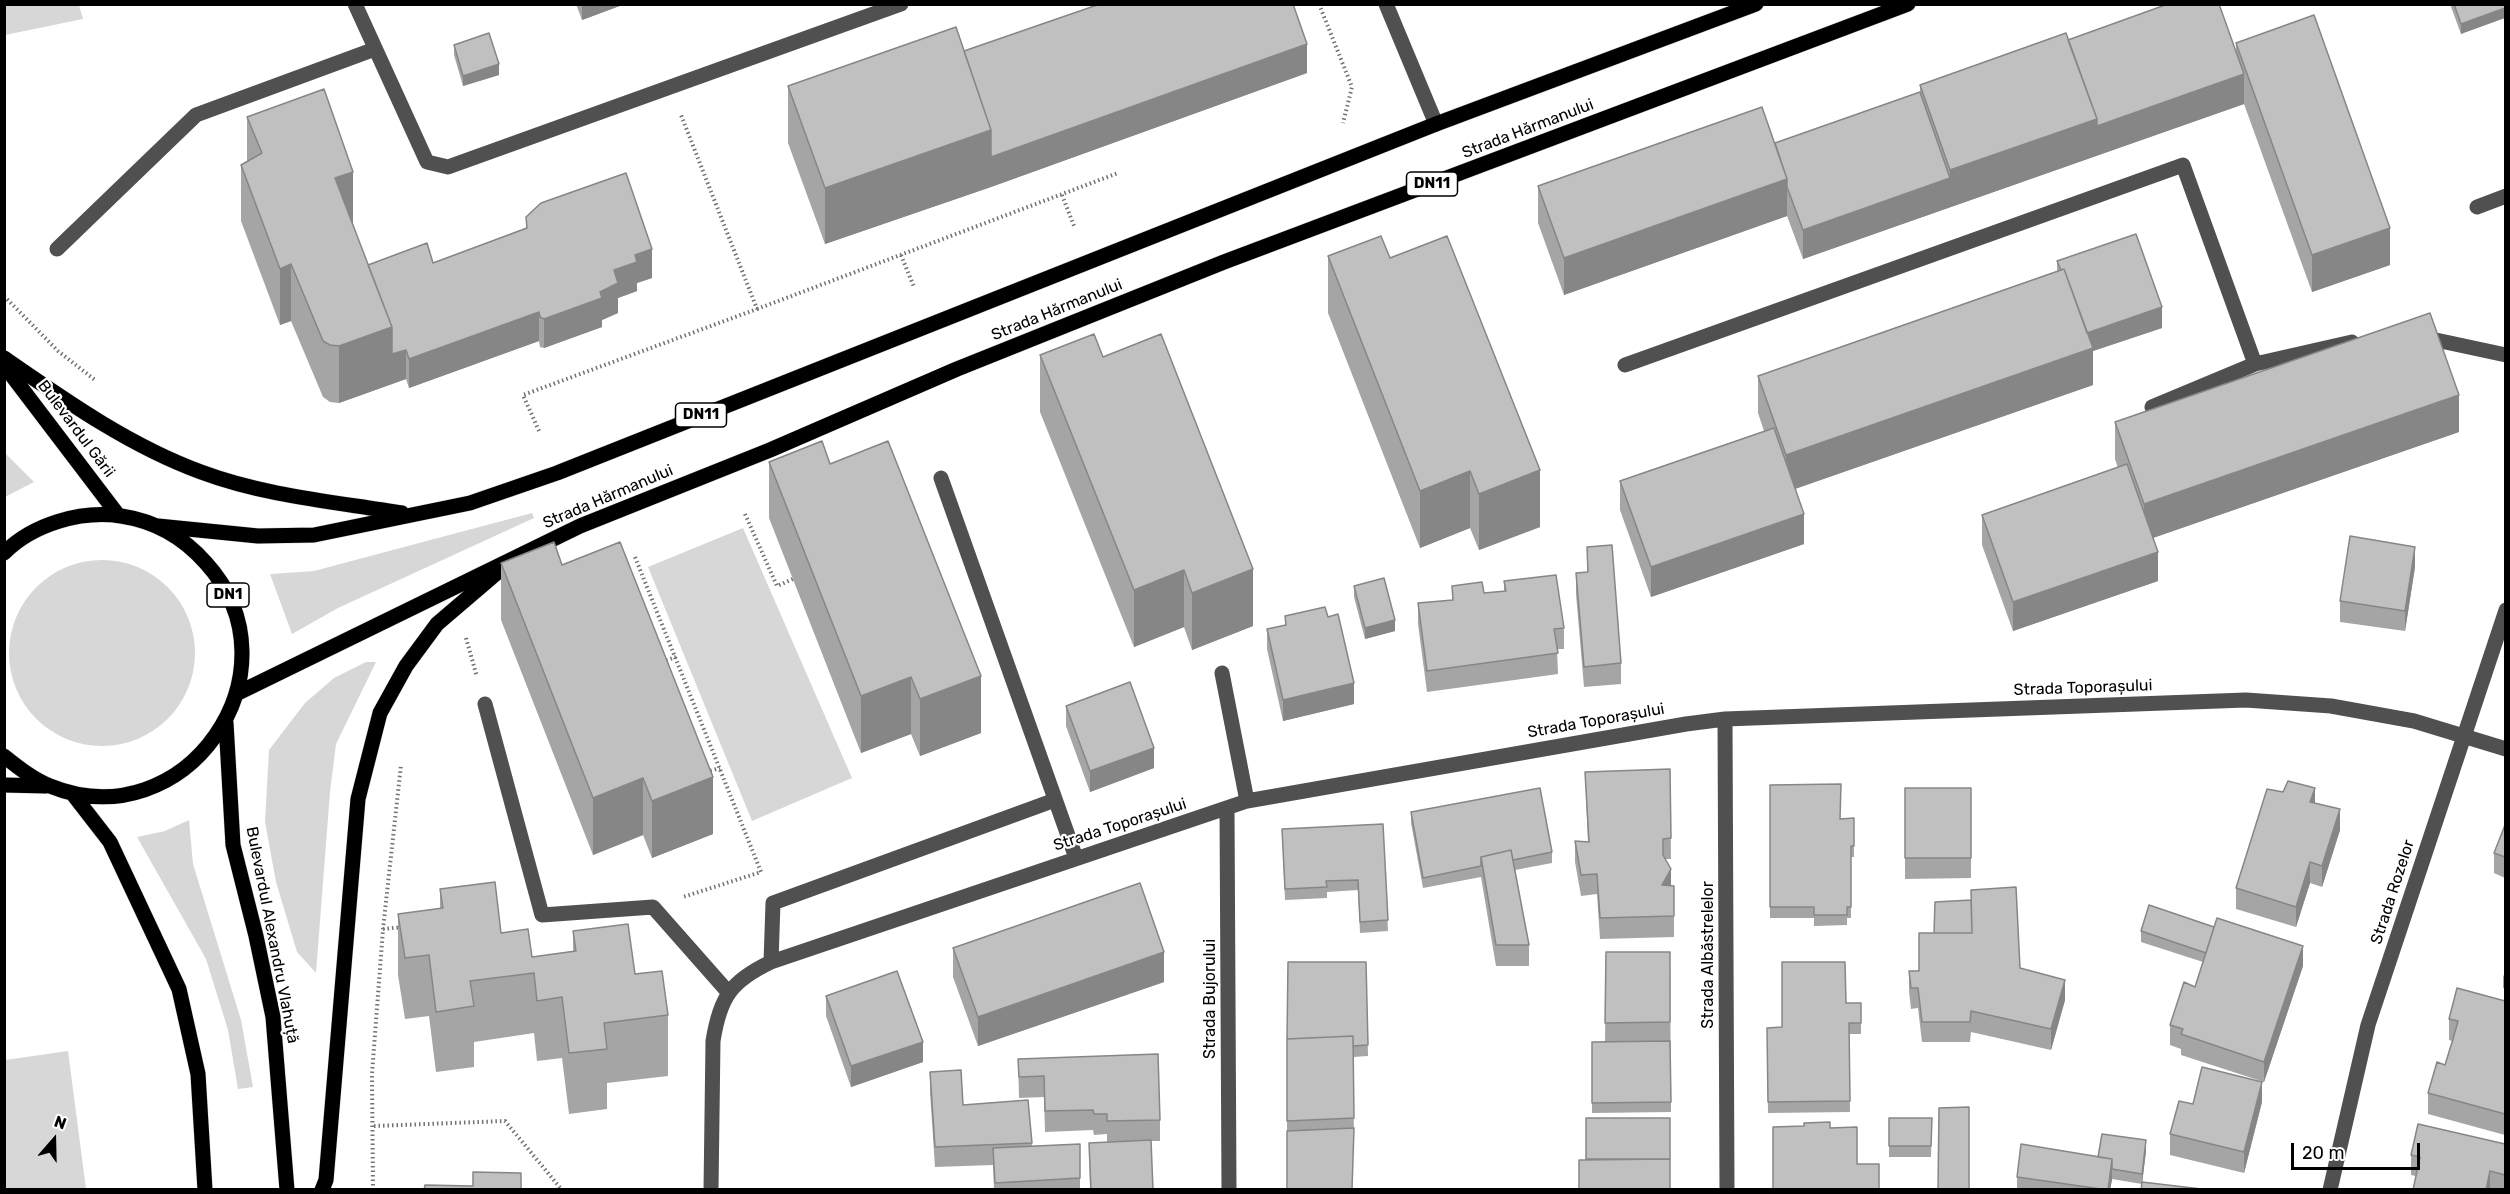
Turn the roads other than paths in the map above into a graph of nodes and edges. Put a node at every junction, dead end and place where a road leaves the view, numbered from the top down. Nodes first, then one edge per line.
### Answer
1 (355, 4) edge
2 (901, 4) edge
3 (1386, 4) edge
4 (1756, 4) edge
5 (1908, 4) edge
6 (375, 49) junction
7 (1436, 124) junction
8 (2505, 196) edge
9 (2477, 207) dead end
10 (57, 249) dead end
11 (2409, 334) edge
12 (2366, 339) edge
13 (2505, 355) edge
14 (4, 358) edge
15 (1625, 364) dead end
16 (2255, 364) junction
17 (4, 365) edge
18 (2152, 407) edge
19 (941, 478) dead end
20 (411, 514) junction
21 (118, 515) junction
22 (158, 526) junction
23 (523, 552) junction
24 (4, 553) edge
25 (2505, 610) edge
26 (1222, 674) dead end
27 (238, 693) junction
28 (485, 704) road end
29 (1725, 719) junction
30 (226, 723) junction
31 (2463, 736) junction
32 (2505, 749) edge
33 (4, 756) edge
34 (4, 785) edge
35 (50, 786) junction
36 (72, 793) junction
37 (1055, 800) junction
38 (1247, 801) junction
39 (1227, 808) junction
40 (1076, 858) junction
41 (771, 962) junction
42 (728, 992) junction
43 (205, 1190) edge
44 (287, 1190) edge
45 (322, 1190) edge
46 (711, 1190) edge
47 (1229, 1190) edge
48 (1726, 1190) edge
49 (2330, 1190) edge

1 - 6 street
2 - 6 street
3 - 7 street
4 - 7 main road, Strada Hărmanului / DN11
5 - 23 main road, Strada Hărmanului / DN11
6 - 10 street
7 - 20 main road, Strada Hărmanului / DN11
8 - 9 street
11 - 13 street
12 - 16 street
14 - 20 main road
15 - 16 street
16 - 18 street
17 - 21 main road, Bulevardul Gării
19 - 37 street
20 - 22 main road, Strada Hărmanului / DN11
21 - 22 main road, DN1
21 - 24 main road, DN1
22 - 27 main road, DN1
23 - 27 main road, Strada Hărmanului / DN11
23 - 45 main road
25 - 31 street, Strada Rozelor
26 - 38 street
27 - 30 main road, DN1
28 - 42 street
29 - 31 street, Strada Toporașului
29 - 38 street, Strada Toporașului
29 - 48 street, Strada Albăstrelelor
30 - 36 main road, DN1
30 - 44 main road, Bulevardul Alexandru Vlahuță / DN1
31 - 32 street, Strada Toporașului
31 - 49 street, Strada Rozelor
33 - 35 main road, DN1
34 - 35 main road
35 - 36 main road, DN1
36 - 43 main road
37 - 40 street
37 - 41 street
38 - 39 street, Strada Toporașului
39 - 40 street, Strada Toporașului
39 - 47 street, Strada Bujorului
40 - 41 street, Strada Toporașului
41 - 42 street, Strada Toporașului
42 - 46 street

